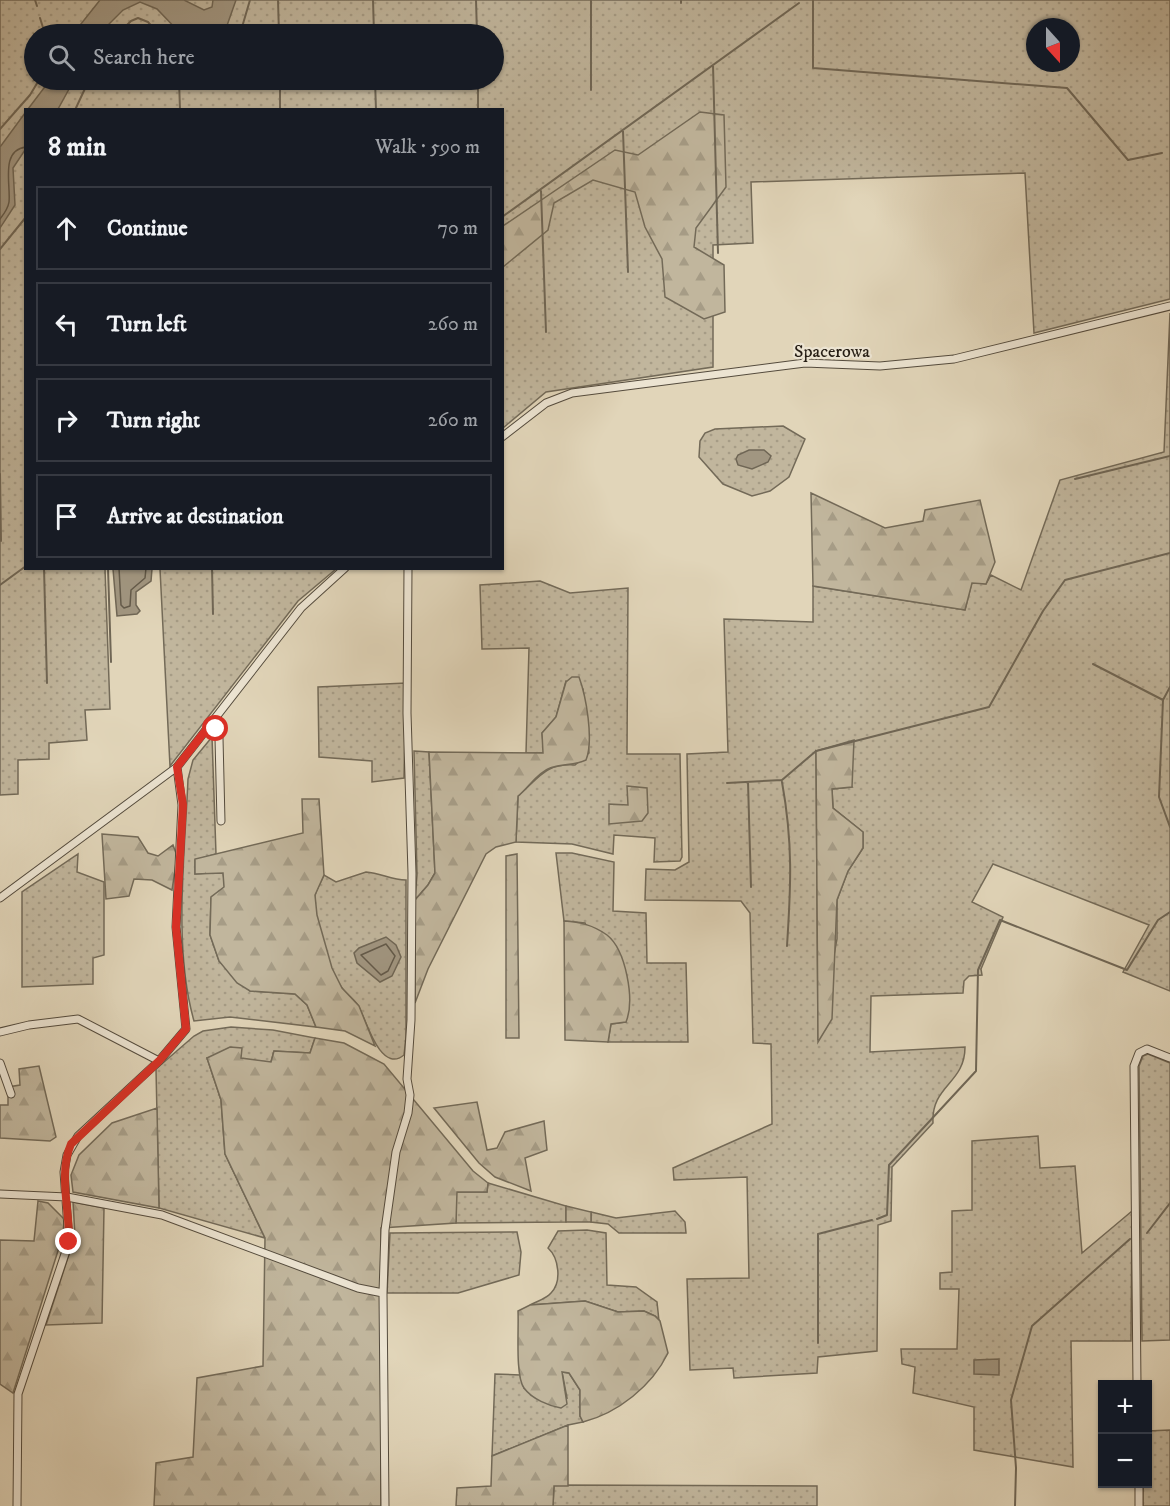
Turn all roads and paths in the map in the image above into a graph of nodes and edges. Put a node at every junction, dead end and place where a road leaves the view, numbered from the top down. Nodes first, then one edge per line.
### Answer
1 (1170, 306) edge
2 (504, 435) edge
3 (343, 570) edge
4 (408, 570) edge
5 (213, 721) junction
6 (177, 767) junction
7 (221, 821) dead end
8 (0, 898) edge
9 (0, 1032) edge
10 (1170, 1058) edge
11 (159, 1061) junction
12 (0, 1063) edge
13 (11, 1094) dead end
14 (0, 1194) edge
15 (67, 1197) junction
16 (383, 1293) junction
17 (1137, 1380) edge
18 (1139, 1488) edge
19 (17, 1506) edge
20 (385, 1506) edge
21 (1139, 1506) edge

1 - 2 street, Spacerowa
3 - 5 street
4 - 16 street
5 - 6 street
5 - 7 street
6 - 8 street
6 - 11 street
9 - 11 street
10 - 17 street
11 - 15 street
12 - 13 street
14 - 15 street
15 - 16 street
15 - 19 street
16 - 20 street
18 - 21 street

